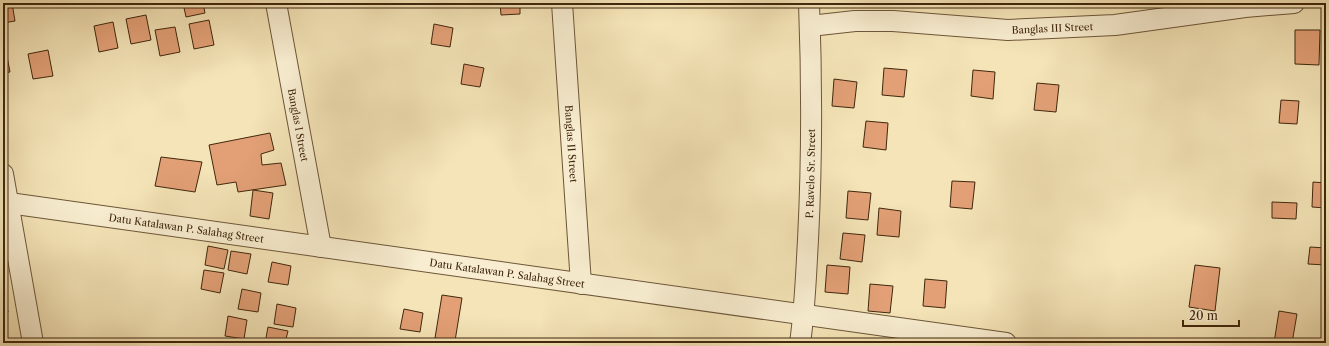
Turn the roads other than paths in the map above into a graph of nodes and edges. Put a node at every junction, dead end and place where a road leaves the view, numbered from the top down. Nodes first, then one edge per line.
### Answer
1 (276, 3) edge
2 (562, 3) edge
3 (809, 3) edge
4 (1294, 3) edge
5 (810, 26) junction
6 (3, 174) edge
7 (9, 203) junction
8 (321, 247) junction
9 (581, 284) junction
10 (804, 315) junction
11 (33, 343) edge
12 (800, 343) edge
13 (1006, 343) edge

1 - 8 street, Banglas I Street
2 - 9 street, Banglas II Street
3 - 5 street, P. Ravelo Sr. Street
4 - 5 street, Banglas III Street
5 - 10 street, P. Ravelo Sr. Street
6 - 7 street
7 - 8 street, Datu Katalawan P. Salahag Street
7 - 11 street
8 - 9 street, Datu Katalawan P. Salahag Street
9 - 10 street, Datu Katalawan P. Salahag Street
10 - 12 street, P. Ravelo Sr. Street
10 - 13 street, Datu Katalawan P. Salahag Street

